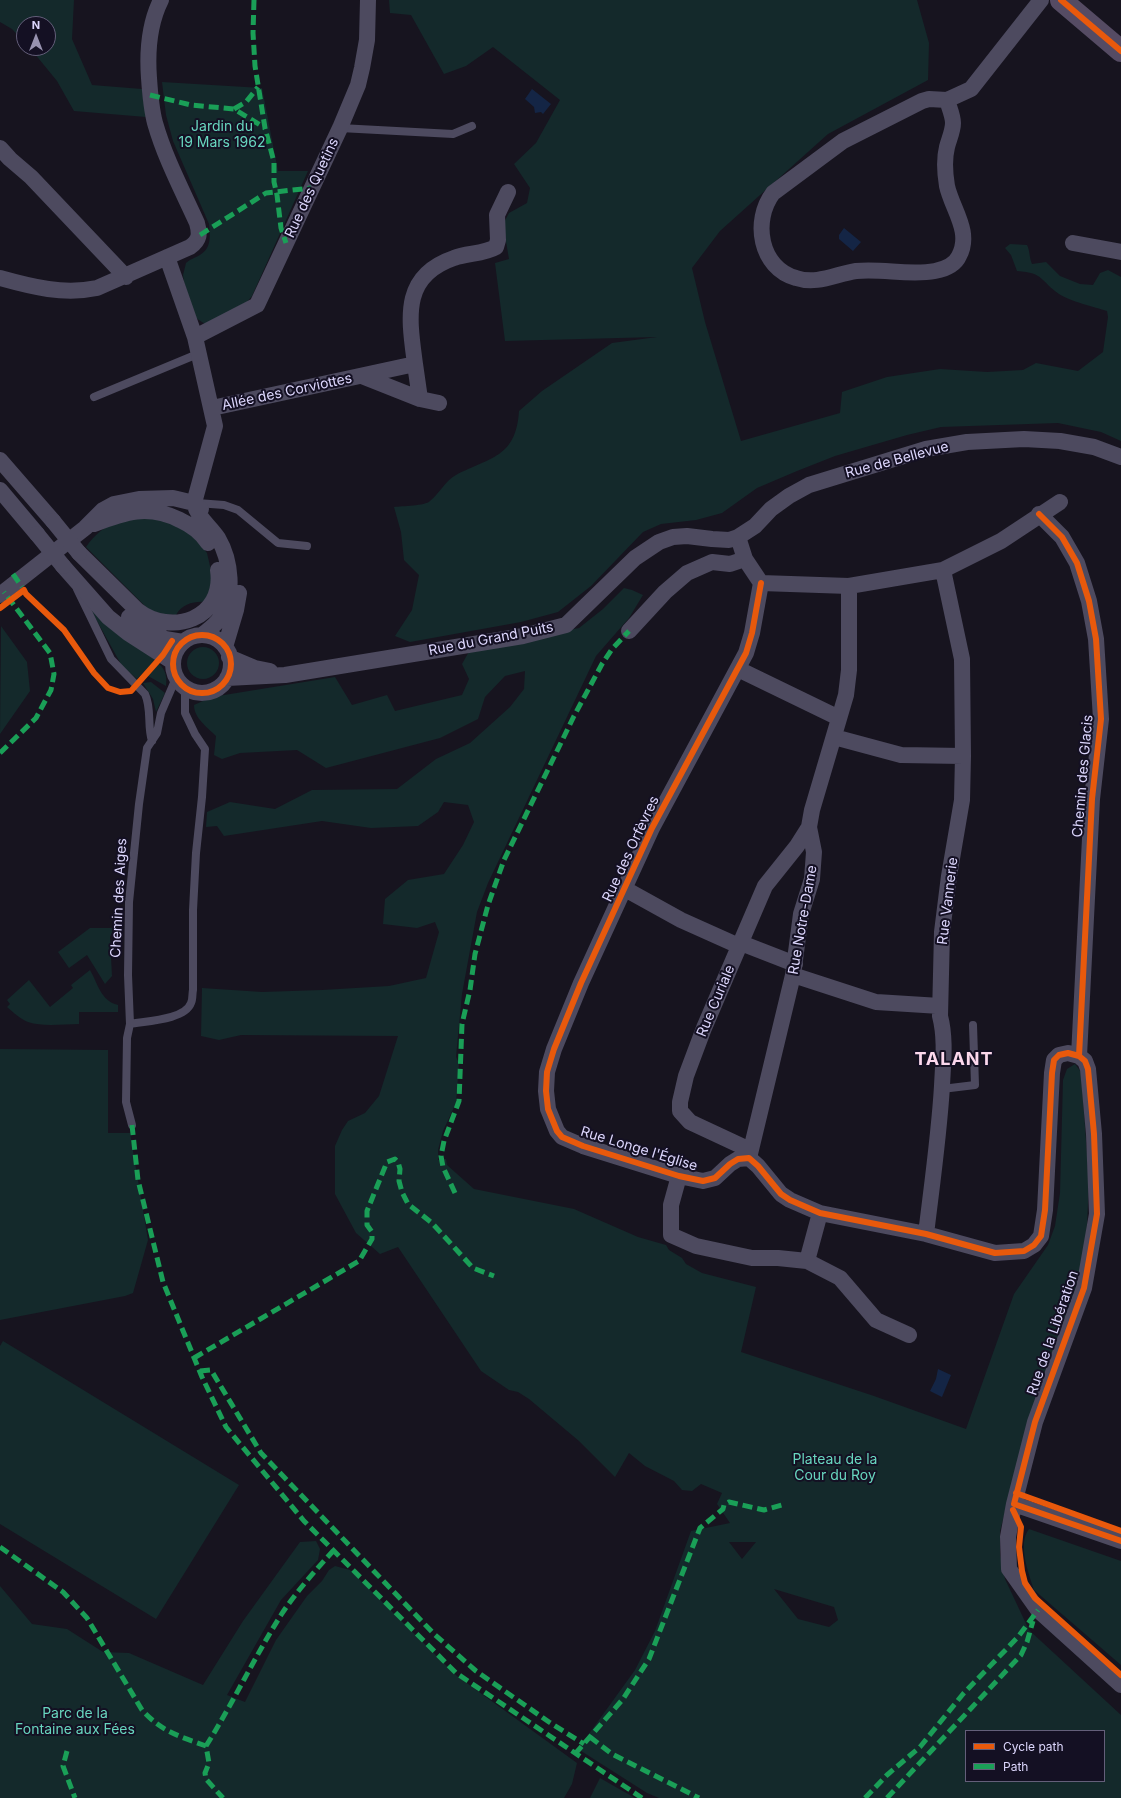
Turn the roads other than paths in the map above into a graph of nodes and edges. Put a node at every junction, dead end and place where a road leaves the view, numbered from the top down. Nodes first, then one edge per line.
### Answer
1 (162, 0) edge
2 (368, 0) edge
3 (1041, 0) edge
4 (1061, 0) edge
5 (1121, 51) edge
6 (947, 100) junction
7 (472, 126) dead end
8 (340, 128) junction
9 (0, 148) edge
10 (508, 192) dead end
11 (1073, 243) dead end
12 (1121, 252) edge
13 (168, 257) junction
14 (126, 277) junction
15 (0, 278) edge
16 (195, 337) junction
17 (200, 353) junction
18 (415, 364) junction
19 (362, 376) junction
20 (94, 397) dead end
21 (420, 399) junction
22 (439, 403) dead end
23 (212, 408) junction
24 (1121, 457) edge
25 (0, 460) edge
26 (0, 490) edge
27 (1060, 502) dead end
28 (194, 503) junction
29 (1039, 514) junction
30 (120, 515) junction
31 (85, 528) junction
32 (738, 537) junction
33 (307, 546) dead end
34 (79, 554) junction
35 (745, 559) junction
36 (66, 570) junction
37 (943, 570) junction
38 (761, 583) junction
39 (849, 586) junction
40 (1, 591) edge
41 (629, 631) dead end
42 (202, 635) junction
43 (183, 642) junction
44 (227, 652) junction
45 (173, 662) junction
46 (738, 668) junction
47 (285, 674) junction
48 (227, 678) junction
49 (181, 683) junction
50 (839, 718) junction
51 (834, 737) junction
52 (152, 741) junction
53 (963, 756) junction
54 (809, 827) junction
55 (625, 889) junction
56 (740, 945) junction
57 (794, 970) junction
58 (940, 1006) junction
59 (130, 1024) junction
60 (973, 1025) dead end
61 (1079, 1056) junction
62 (942, 1090) junction
63 (132, 1126) dead end
64 (557, 1131) joint
65 (749, 1154) junction
66 (679, 1176) junction
67 (820, 1213) junction
68 (926, 1234) junction
69 (807, 1261) junction
70 (910, 1335) dead end
71 (1014, 1504) junction
72 (1121, 1541) edge
73 (1121, 1685) edge

1 - 13 street
2 - 8 street, Rue des Quetins
3 - 6 street
4 - 5 main road
6 - 6 street
7 - 8 lane
8 - 16 street, Rue des Quetins
9 - 14 street
10 - 18 street
11 - 12 street
13 - 14 street
13 - 16 street
14 - 15 street
16 - 17 street
17 - 20 lane
17 - 23 street
18 - 19 street, Allée des Corviottes
18 - 21 street
19 - 21 street, Allée des Corviottes
19 - 23 street, Allée des Corviottes
21 - 22 street, Allée des Corviottes
23 - 28 street
24 - 32 street, Rue de Bellevue
25 - 34 street, bridge
26 - 36 street, bridge
27 - 29 street
28 - 30 street
28 - 31 street
28 - 33 lane
28 - 42 street
28 - 44 street
29 - 37 street
29 - 61 street, Chemin des Glacis
30 - 31 street
30 - 34 street
31 - 40 street
32 - 35 street
32 - 47 street, Rue du Grand Puits
34 - 43 street
35 - 38 street
35 - 41 street
36 - 45 street
36 - 52 lane
37 - 39 street
37 - 53 street, Rue Vannerie
38 - 39 street
38 - 46 street, Rue des Orfèvres
39 - 50 street, Rue Notre-Dame
42 - 43 street
42 - 44 street
43 - 45 street
44 - 47 street, Rue du Grand Puits
44 - 48 street
45 - 49 street
46 - 50 street
46 - 55 street, Rue des Orfèvres
47 - 48 street, Rue du Grand Puits
48 - 49 street
49 - 52 lane, Chemin des Aiges
49 - 59 lane
50 - 51 street, Rue Notre-Dame
51 - 53 street
51 - 54 street, Rue Notre-Dame
52 - 59 lane, Chemin des Aiges
53 - 58 street, Rue Vannerie
54 - 56 street, Rue Curiale
54 - 57 street, Rue Notre-Dame
55 - 56 street
55 - 64 street, Rue des Orfèvres
56 - 57 street
56 - 65 street, Rue Curiale
57 - 58 street
57 - 65 street, Rue Notre-Dame
58 - 62 street, Rue Vannerie
59 - 63 lane, Chemin des Aiges
60 - 62 lane
61 - 68 street
61 - 71 street, Rue de la Libération
62 - 68 street, Rue Vannerie
64 - 66 street, Rue Longe l'Église
65 - 66 street, Rue Longe l'Église
65 - 67 street
66 - 69 street
67 - 68 street
67 - 69 street
69 - 70 street
71 - 72 street
71 - 73 street, Rue de la Libération

